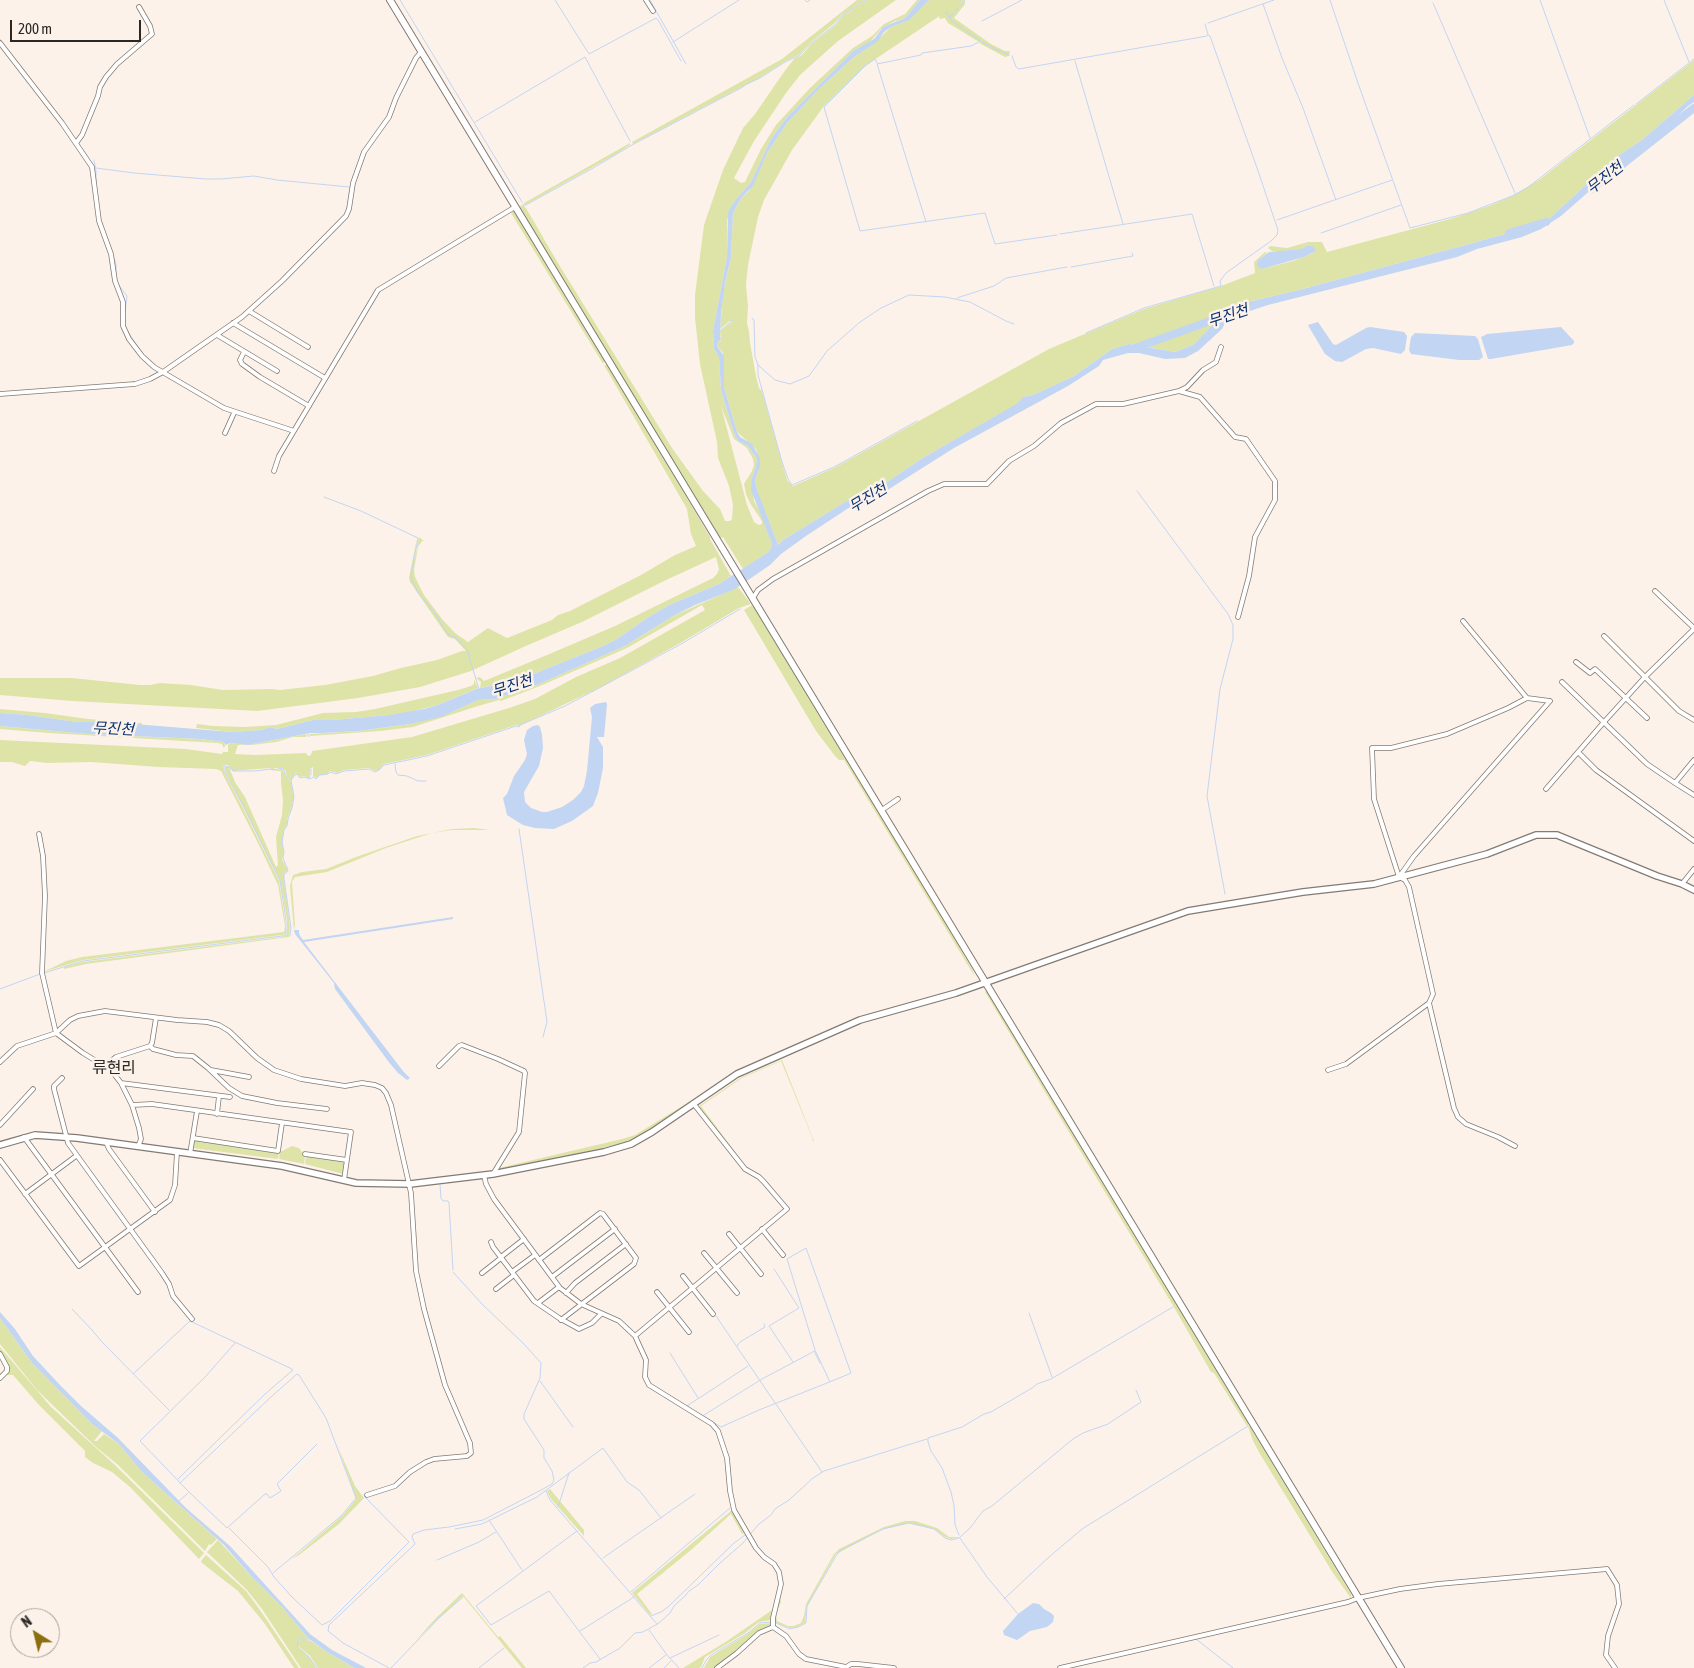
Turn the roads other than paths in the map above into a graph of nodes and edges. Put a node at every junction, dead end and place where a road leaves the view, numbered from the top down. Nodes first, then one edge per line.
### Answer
1 (390, 0) edge
2 (646, 0) edge
3 (139, 7) dead end
4 (653, 11) dead end
5 (0, 43) edge
6 (421, 52) junction
7 (76, 143) junction
8 (516, 207) junction
9 (249, 311) junction
10 (233, 323) junction
11 (217, 334) junction
12 (308, 347) dead end
13 (1221, 347) dead end
14 (244, 352) junction
15 (277, 371) dead end
16 (163, 372) junction
17 (325, 378) junction
18 (1179, 391) junction
19 (0, 394) edge
20 (309, 406) junction
21 (234, 412) junction
22 (294, 431) junction
23 (225, 433) dead end
24 (274, 471) dead end
25 (1655, 591) dead end
26 (751, 595) junction
27 (1238, 617) dead end
28 (1463, 621) dead end
29 (1694, 629) edge
30 (1604, 636) dead end
31 (1576, 662) dead end
32 (1645, 677) junction
33 (1562, 682) dead end
34 (1527, 698) junction
35 (1625, 698) junction
36 (1647, 718) dead end
37 (1694, 720) edge
38 (1604, 722) junction
39 (1578, 752) junction
40 (1694, 760) edge
41 (1675, 783) junction
42 (1546, 789) dead end
43 (1694, 795) edge
44 (898, 799) dead end
45 (882, 810) junction
46 (39, 834) dead end
47 (1694, 841) edge
48 (1694, 869) edge
49 (1399, 877) junction
50 (1682, 884) junction
51 (1694, 890) edge
52 (986, 982) junction
53 (1429, 1003) junction
54 (156, 1018) junction
55 (56, 1032) junction
56 (150, 1046) junction
57 (0, 1062) edge
58 (439, 1066) dead end
59 (111, 1070) junction
60 (211, 1070) junction
61 (1328, 1070) dead end
62 (249, 1077) dead end
63 (62, 1078) dead end
64 (121, 1082) junction
65 (33, 1089) dead end
66 (219, 1096) junction
67 (230, 1097) dead end
68 (693, 1103) junction
69 (132, 1105) junction
70 (327, 1109) dead end
71 (197, 1111) junction
72 (217, 1114) junction
73 (282, 1123) junction
74 (0, 1125) edge
75 (24, 1137) junction
76 (66, 1138) junction
77 (193, 1138) junction
78 (106, 1142) junction
79 (0, 1145) edge
80 (1515, 1146) dead end
81 (138, 1147) junction
82 (177, 1152) junction
83 (190, 1154) junction
84 (305, 1154) dead end
85 (76, 1156) junction
86 (0, 1160) edge
87 (347, 1160) junction
88 (484, 1174) junction
89 (493, 1174) junction
90 (51, 1175) junction
91 (344, 1180) junction
92 (410, 1184) junction
93 (26, 1194) junction
94 (154, 1212) junction
95 (129, 1229) junction
96 (615, 1229) junction
97 (762, 1229) junction
98 (729, 1234) dead end
99 (524, 1239) junction
100 (491, 1242) dead end
101 (626, 1244) junction
102 (105, 1248) junction
103 (740, 1248) junction
104 (704, 1253) dead end
105 (535, 1255) junction
106 (783, 1255) dead end
107 (501, 1257) junction
108 (539, 1260) junction
109 (716, 1268) junction
110 (482, 1273) dead end
111 (513, 1274) junction
112 (761, 1274) dead end
113 (683, 1276) dead end
114 (552, 1277) junction
115 (559, 1287) junction
116 (692, 1288) junction
117 (496, 1289) dead end
118 (138, 1292) dead end
119 (657, 1292) dead end
120 (566, 1293) junction
121 (737, 1293) dead end
122 (538, 1304) junction
123 (581, 1304) junction
124 (669, 1307) junction
125 (601, 1314) junction
126 (713, 1314) dead end
127 (192, 1318) dead end
128 (561, 1320) junction
129 (689, 1332) dead end
130 (635, 1336) junction
131 (0, 1354) edge
132 (0, 1378) edge
133 (367, 1495) dead end
134 (1358, 1598) junction
135 (773, 1627) junction
136 (846, 1667) edge
137 (716, 1668) edge
138 (894, 1668) edge
139 (1060, 1668) edge
140 (1402, 1668) edge
141 (1615, 1668) edge

1 - 6 main road
2 - 4 street
3 - 7 street
5 - 7 street
6 - 8 main road
6 - 9 street
7 - 16 street
8 - 17 street
8 - 26 main road
9 - 10 street
9 - 12 street
10 - 11 street
10 - 17 street
11 - 14 street
11 - 16 street
13 - 18 street
14 - 15 street
14 - 20 street
16 - 19 street
16 - 21 street
17 - 20 street
18 - 26 street
18 - 27 street
20 - 22 street
21 - 22 street
21 - 23 street
22 - 24 street
25 - 29 street
26 - 45 main road
28 - 34 street
29 - 32 street
30 - 32 street
31 - 35 street
32 - 35 street
32 - 37 street
33 - 38 street
34 - 49 street
34 - 49 street
35 - 36 street
35 - 38 street
38 - 39 street
38 - 41 street
39 - 42 street
39 - 47 street
40 - 41 street
41 - 43 street
44 - 45 street
45 - 52 main road
46 - 55 street
48 - 50 street
49 - 50 main road
49 - 52 main road
49 - 53 street
50 - 51 main road
52 - 68 main road
52 - 134 main road
53 - 61 street
53 - 80 street
54 - 55 street
54 - 56 street
54 - 92 street
55 - 57 street
55 - 59 street
56 - 59 street
56 - 60 street
58 - 89 street
59 - 64 street
60 - 62 street
60 - 70 street
63 - 76 street
64 - 66 street
64 - 69 street
65 - 74 street
66 - 67 street
66 - 72 street
68 - 89 main road
68 - 97 street
69 - 71 street
69 - 81 street
71 - 72 street
71 - 77 street
72 - 73 street
73 - 77 street
73 - 87 street
75 - 76 main road
75 - 79 main road
75 - 90 street
76 - 78 main road
76 - 85 street
77 - 83 street
78 - 81 main road
78 - 94 street
81 - 82 main road
82 - 83 main road
82 - 94 street
83 - 91 main road
84 - 87 street
85 - 90 street
85 - 95 street
86 - 93 street
87 - 91 street
88 - 89 main road
88 - 92 main road
88 - 99 street
90 - 93 street
90 - 102 street
91 - 92 main road
92 - 133 street
93 - 102 street
94 - 95 street
95 - 102 street
95 - 127 street
96 - 101 street
96 - 108 street
96 - 114 street
97 - 103 street
97 - 106 street
98 - 103 street
99 - 105 street
99 - 107 street
100 - 107 street
101 - 120 street
101 - 123 street
102 - 118 street
103 - 109 street
103 - 112 street
104 - 109 street
105 - 108 street
105 - 111 street
107 - 110 street
107 - 111 street
108 - 114 street
109 - 116 street
109 - 121 street
111 - 117 street
111 - 122 street
113 - 116 street
114 - 115 street
115 - 120 street
115 - 122 street
116 - 124 street
116 - 126 street
119 - 124 street
120 - 123 street
122 - 128 street
123 - 125 street
123 - 128 street
124 - 129 street
124 - 130 street
125 - 128 street
125 - 130 street
130 - 135 street
131 - 132 street
134 - 139 street
134 - 140 main road
134 - 141 street
135 - 136 street
135 - 137 street
136 - 138 street

